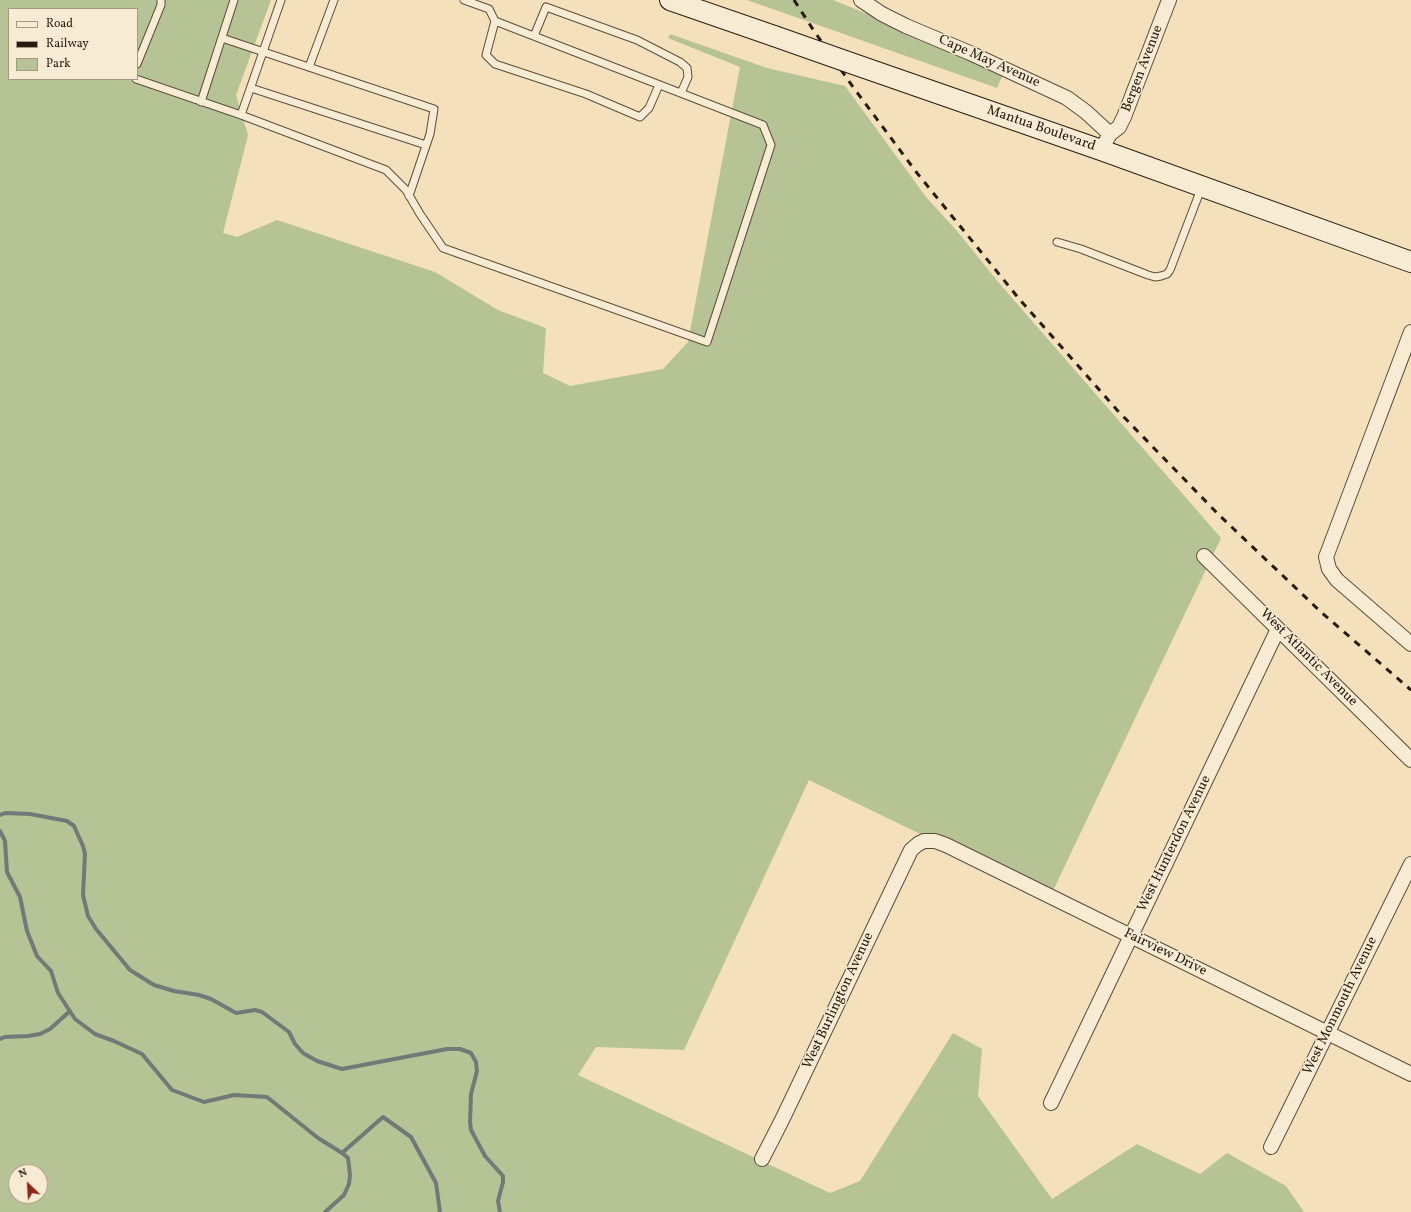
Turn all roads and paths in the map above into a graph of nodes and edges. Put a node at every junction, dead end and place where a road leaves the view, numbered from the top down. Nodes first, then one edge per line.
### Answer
1 (161, 0) edge
2 (234, 0) edge
3 (281, 0) edge
4 (334, 0) edge
5 (464, 0) edge
6 (670, 0) edge
7 (1169, 0) edge
8 (869, 2) edge
9 (495, 21) junction
10 (534, 36) junction
11 (222, 38) junction
12 (264, 52) junction
13 (138, 62) edge
14 (309, 67) junction
15 (138, 80) edge
16 (659, 85) junction
17 (251, 88) junction
18 (681, 93) junction
19 (201, 102) junction
20 (241, 116) junction
21 (1106, 142) junction
22 (426, 145) junction
23 (1202, 186) junction
24 (409, 196) junction
25 (1057, 242) dead end
26 (1411, 262) edge
27 (1411, 332) edge
28 (1204, 556) dead end
29 (1278, 629) junction
30 (1411, 644) edge
31 (1411, 760) edge
32 (918, 844) joint
33 (1411, 864) edge
34 (1131, 936) junction
35 (1328, 1033) junction
36 (1411, 1074) edge
37 (1051, 1103) dead end
38 (1271, 1148) dead end
39 (762, 1159) dead end

1 - 13 lane
2 - 11 lane
3 - 12 lane
4 - 14 lane
5 - 9 lane
6 - 21 main road, Mantua Boulevard, bridge
7 - 21 street, Bergen Avenue
8 - 21 street, Cape May Avenue
9 - 10 lane
9 - 16 lane
10 - 16 lane
10 - 18 lane
11 - 12 lane
11 - 19 lane
12 - 14 lane
12 - 17 lane
14 - 22 lane
15 - 19 lane
16 - 18 lane
17 - 20 lane
17 - 22 lane
18 - 24 lane
19 - 20 lane
20 - 24 lane
21 - 23 main road, Mantua Boulevard
22 - 24 lane
23 - 25 lane
23 - 26 main road, Mantua Boulevard
27 - 30 street
28 - 29 street, West Atlantic Avenue
29 - 31 street, West Atlantic Avenue
29 - 34 street, West Hunterdon Avenue
32 - 34 street, Fairview Drive
32 - 39 street, West Burlington Avenue
33 - 35 street, West Monmouth Avenue
34 - 35 street, Fairview Drive
34 - 37 street, West Hunterdon Avenue
35 - 36 street, Fairview Drive
35 - 38 street, West Monmouth Avenue

